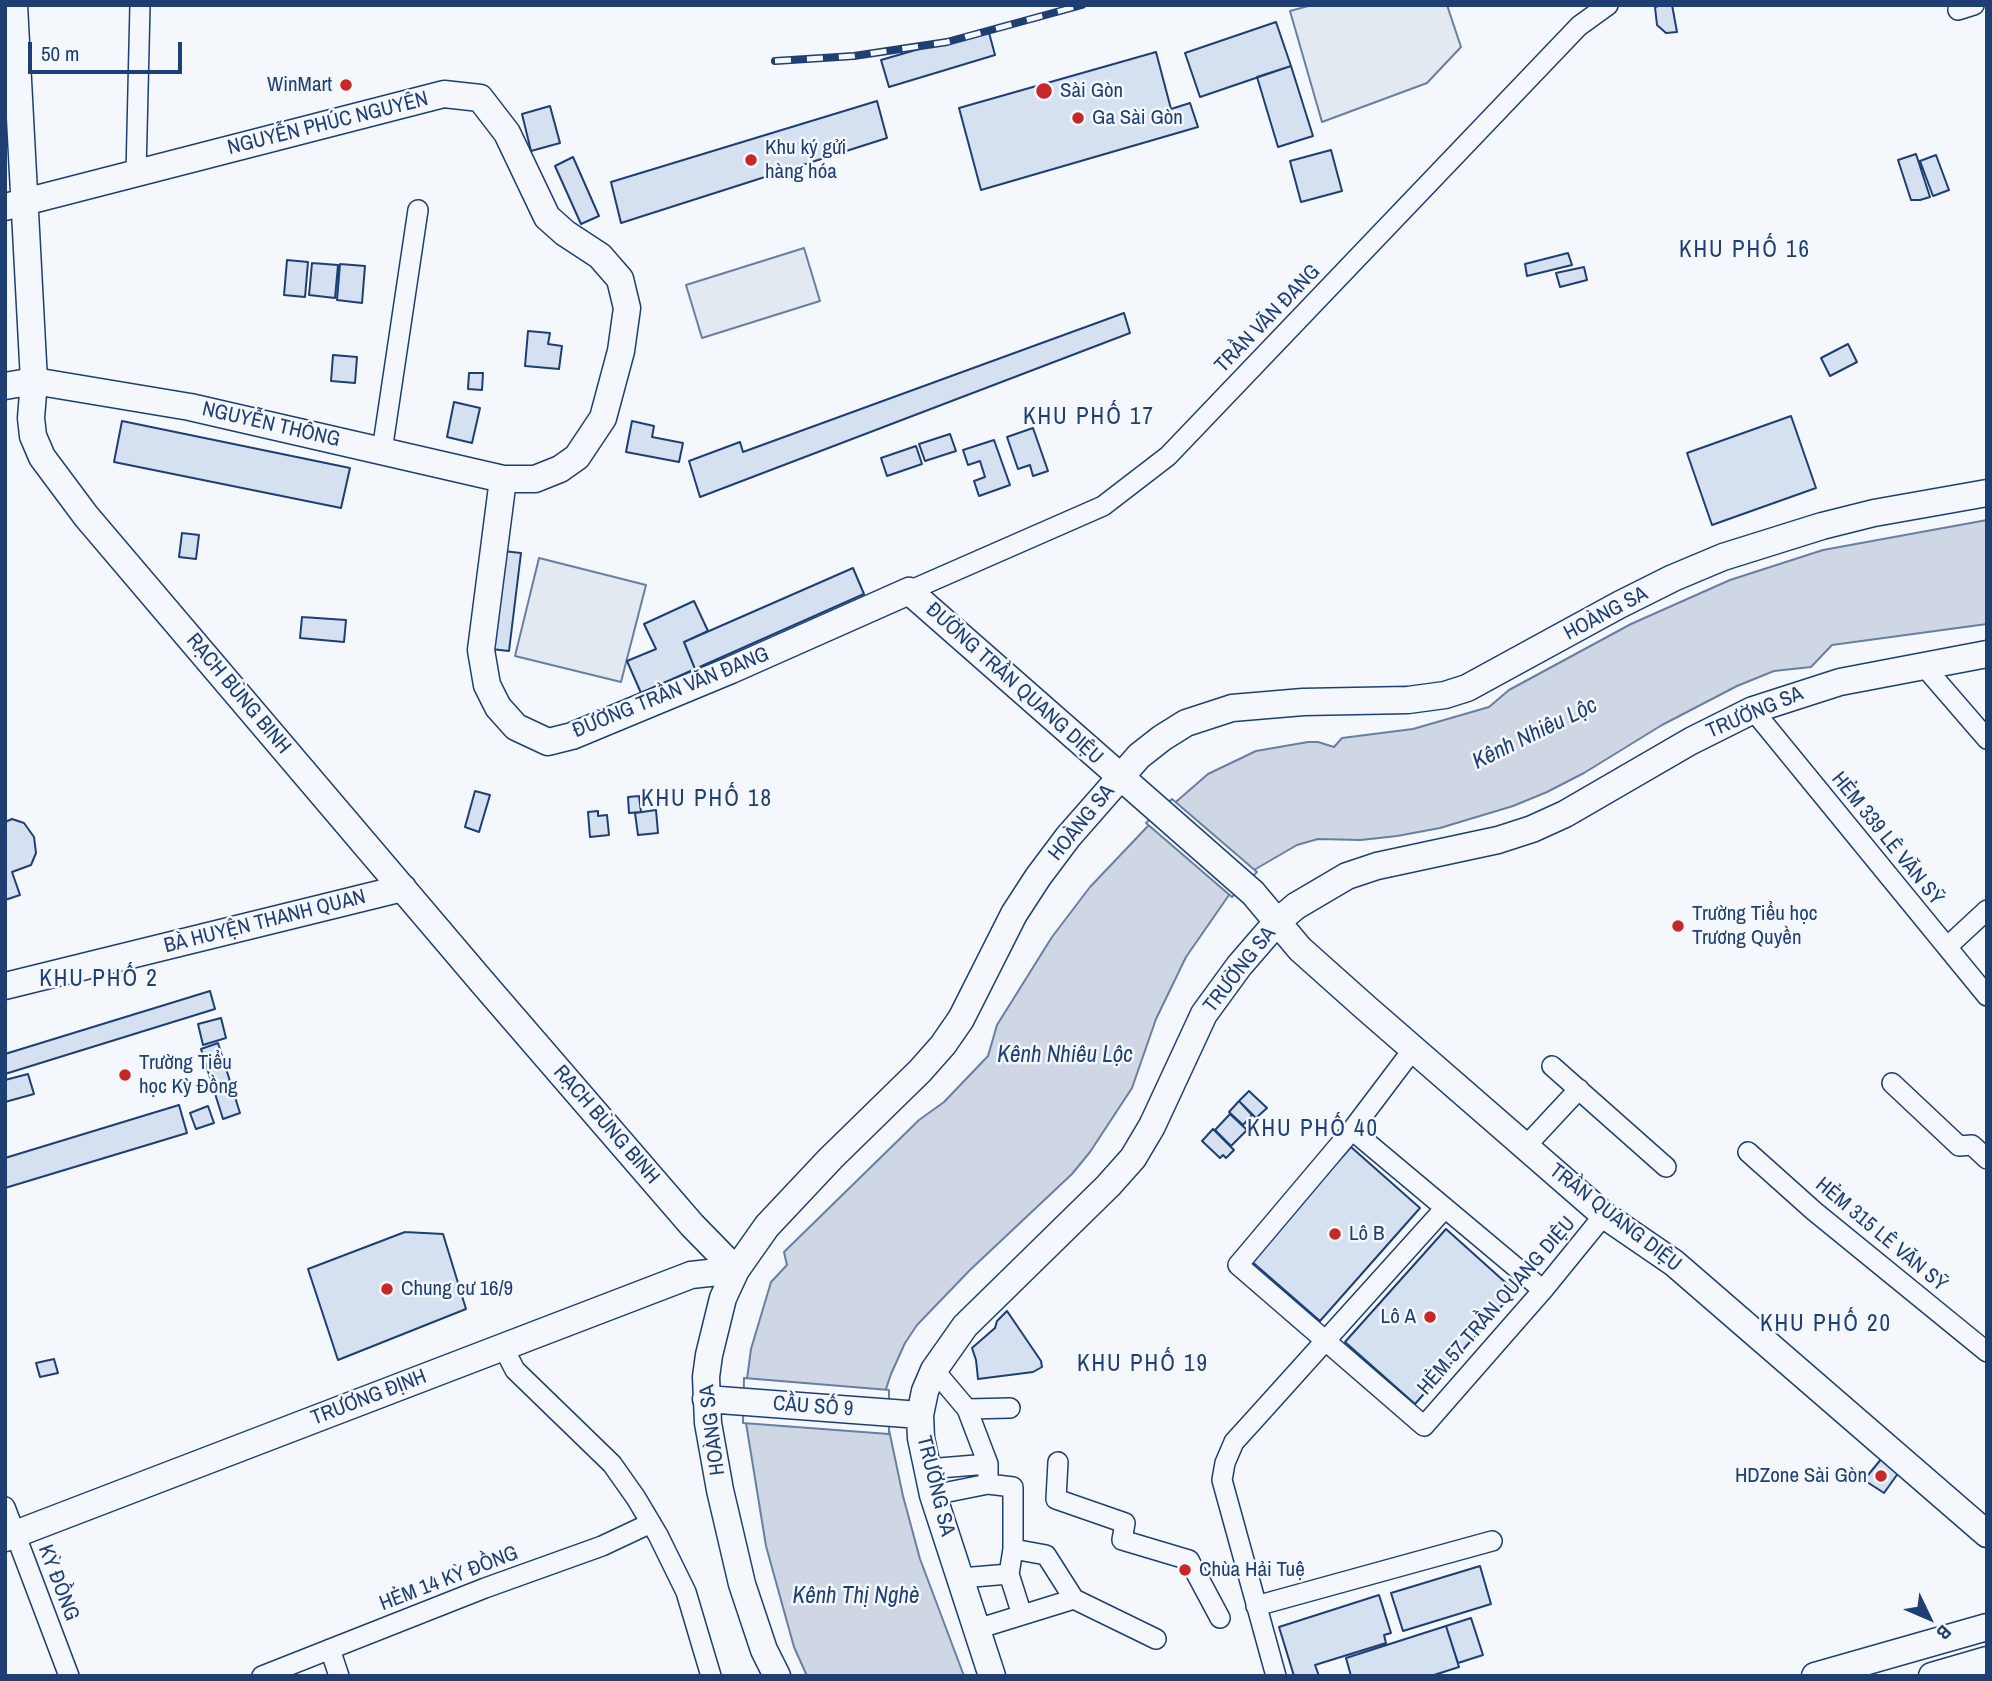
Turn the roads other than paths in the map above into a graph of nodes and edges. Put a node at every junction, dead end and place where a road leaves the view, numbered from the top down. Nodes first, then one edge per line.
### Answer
1 (14, 5) edge
2 (140, 5) edge
3 (1608, 5) edge
4 (136, 174) junction
5 (15, 205) edge
6 (418, 210) dead end
7 (34, 380) junction
8 (5, 386) edge
9 (382, 451) junction
10 (503, 479) junction
11 (535, 479) joint
12 (1987, 493) edge
13 (909, 591) junction
14 (1987, 654) edge
15 (1923, 665) junction
16 (1753, 710) junction
17 (1987, 739) edge
18 (1119, 778) junction
19 (403, 888) junction
20 (1987, 910) edge
21 (1277, 922) junction
22 (1947, 947) junction
23 (5, 986) edge
24 (1987, 996) edge
25 (1414, 1048) junction
26 (1552, 1066) dead end
27 (1892, 1083) dead end
28 (1579, 1089) junction
29 (1352, 1130) junction
30 (1526, 1146) junction
31 (1748, 1152) dead end
32 (1987, 1159) edge
33 (1666, 1167) dead end
34 (1446, 1208) junction
35 (1604, 1215) junction
36 (736, 1270) junction
37 (1544, 1290) junction
38 (1326, 1341) junction
39 (503, 1347) junction
40 (1987, 1352) edge
41 (934, 1370) junction
42 (706, 1399) junction
43 (1010, 1408) dead end
44 (967, 1409) junction
45 (920, 1415) junction
46 (1058, 1462) dead end
47 (988, 1464) junction
48 (927, 1469) junction
49 (988, 1484) junction
50 (933, 1495) junction
51 (5, 1507) edge
52 (651, 1523) junction
53 (1987, 1534) edge
54 (10, 1536) edge
55 (1492, 1541) dead end
56 (1013, 1549) junction
57 (1009, 1574) junction
58 (961, 1578) junction
59 (1074, 1599) junction
60 (1256, 1606) junction
61 (1022, 1615) junction
62 (1220, 1618) dead end
63 (1987, 1627) edge
64 (977, 1629) junction
65 (1156, 1639) dead end
66 (330, 1649) junction
67 (1987, 1660) edge
68 (69, 1676) edge
69 (262, 1676) edge
70 (339, 1676) edge
71 (712, 1676) edge
72 (777, 1676) edge
73 (992, 1676) edge
74 (1276, 1676) edge
75 (1815, 1676) edge
76 (1932, 1676) edge

1 - 5 street, RẠCH BÙNG BINH
2 - 4 street
3 - 13 street, TRẦN VĂN ÐANG
4 - 5 street, NGUYỄN PHÚC NGUYÊN
4 - 11 street, NGUYỄN PHÚC NGUYÊN
5 - 7 street, RẠCH BÙNG BINH
6 - 9 street
7 - 8 street, NGUYỄN THÔNG
7 - 9 street, NGUYỄN THÔNG
7 - 19 street, RẠCH BÙNG BINH
9 - 10 street, NGUYỄN THÔNG
10 - 11 street, NGUYỄN THÔNG
10 - 13 street, ĐƯỜNG TRẦN VĂN ĐANG
12 - 18 street, HOÀNG SA
13 - 18 street, ĐƯỜNG TRẦN QUANG DIỆU
14 - 15 street, TRƯỜNG SA
15 - 16 street, TRƯỜNG SA
15 - 17 street
16 - 21 street, TRƯỜNG SA
16 - 22 street, HẺM 339 LÊ VĂN SỸ
18 - 21 street, TRẦN QUANG DIỆU
18 - 36 street, HOÀNG SA
19 - 23 street, BÀ HUYỆN THANH QUAN
19 - 36 street, RẠCH BÙNG BINH
20 - 22 street
21 - 25 street, TRẦN QUANG DIỆU
21 - 41 street, TRƯỜNG SA
22 - 24 street, HẺM 339 LÊ VĂN SỸ
25 - 29 street
25 - 30 street, TRẦN QUANG DIỆU
26 - 28 street
27 - 32 street
28 - 30 street
28 - 33 street
29 - 34 street
29 - 38 street
30 - 35 street, TRẦN QUANG DIỆU
31 - 40 street, HẺM 315 LÊ VĂN SỸ
34 - 37 street
34 - 38 street
35 - 37 street, HẺM 57 TRẦN QUANG DIỆU
35 - 53 street, TRẦN QUANG DIỆU
36 - 39 street, TRƯƠNG ĐỊNH
36 - 42 street, HOÀNG SA
37 - 38 street, HẺM 57 TRẦN QUANG DIỆU
38 - 60 street
39 - 52 street
39 - 54 street, TRƯƠNG ĐỊNH
41 - 44 street
41 - 45 street, TRƯỜNG SA
42 - 45 street, CẦU SỐ 9
42 - 72 street, HOÀNG SA
43 - 44 street
44 - 47 street
45 - 48 street, TRƯỜNG SA
46 - 62 street
47 - 48 street
47 - 49 street
48 - 50 street, TRƯỜNG SA
49 - 50 street
49 - 56 street
50 - 58 street, TRƯỜNG SA
51 - 54 street, KỲ ÐỒNG
52 - 66 street, HẺM 14 KỲ ÐỒNG
52 - 71 street
54 - 68 street, KỲ ÐỒNG
55 - 60 street
56 - 57 street
56 - 59 street
57 - 58 street
57 - 61 street
58 - 64 street, TRƯỜNG SA
59 - 61 street
59 - 65 street
60 - 74 street
61 - 64 street
63 - 75 street
64 - 73 street, TRƯỜNG SA
66 - 69 street, HẺM 14 KỲ ÐỒNG
66 - 70 street
67 - 76 street

